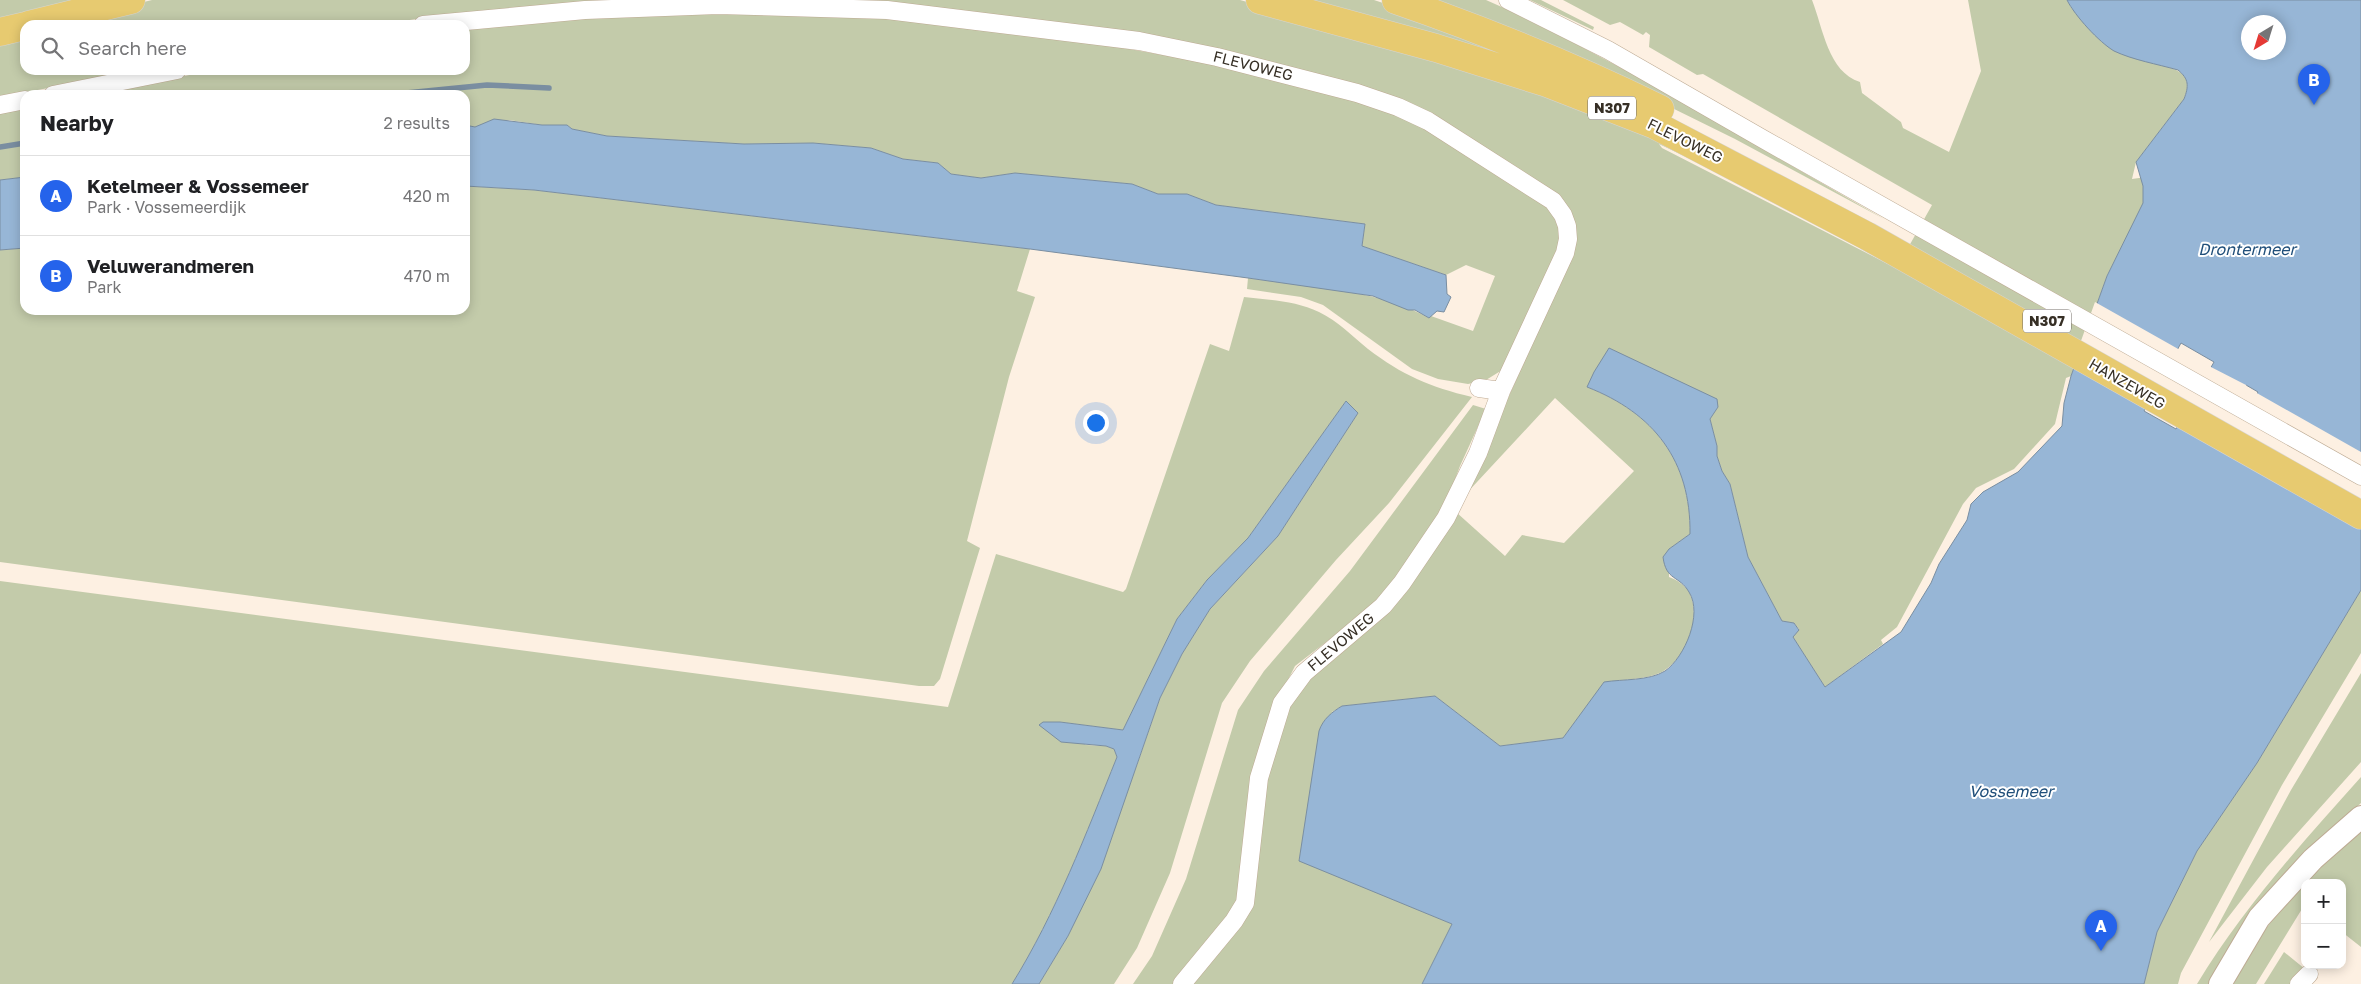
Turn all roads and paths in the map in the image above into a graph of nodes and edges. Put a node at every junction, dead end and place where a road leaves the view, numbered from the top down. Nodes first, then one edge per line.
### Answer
1 (131, 0) edge
2 (1260, 0) edge
3 (1396, 0) edge
4 (1508, 0) edge
5 (718, 2) edge
6 (47, 20) edge
7 (470, 21) edge
8 (20, 27) edge
9 (0, 32) edge
10 (153, 75) edge
11 (79, 90) edge
12 (20, 101) edge
13 (0, 105) edge
14 (1902, 238) junction
15 (1479, 388) dead end
16 (1501, 391) junction
17 (2361, 476) edge
18 (2361, 498) edge
19 (2361, 515) edge
20 (2361, 817) edge
21 (1182, 984) edge
22 (2220, 984) edge

1 - 6 highway
2 - 14 highway, FLEVOWEG / N307
3 - 14 highway, FLEVOWEG / N307
4 - 14 street
5 - 7 street, FLEVOWEG
5 - 16 street, FLEVOWEG
8 - 9 highway
10 - 11 street
12 - 13 street
14 - 17 street
14 - 18 highway, HANZEWEG / N307
14 - 19 highway, HANZEWEG / N307
15 - 16 street
16 - 21 street, FLEVOWEG
20 - 22 street

